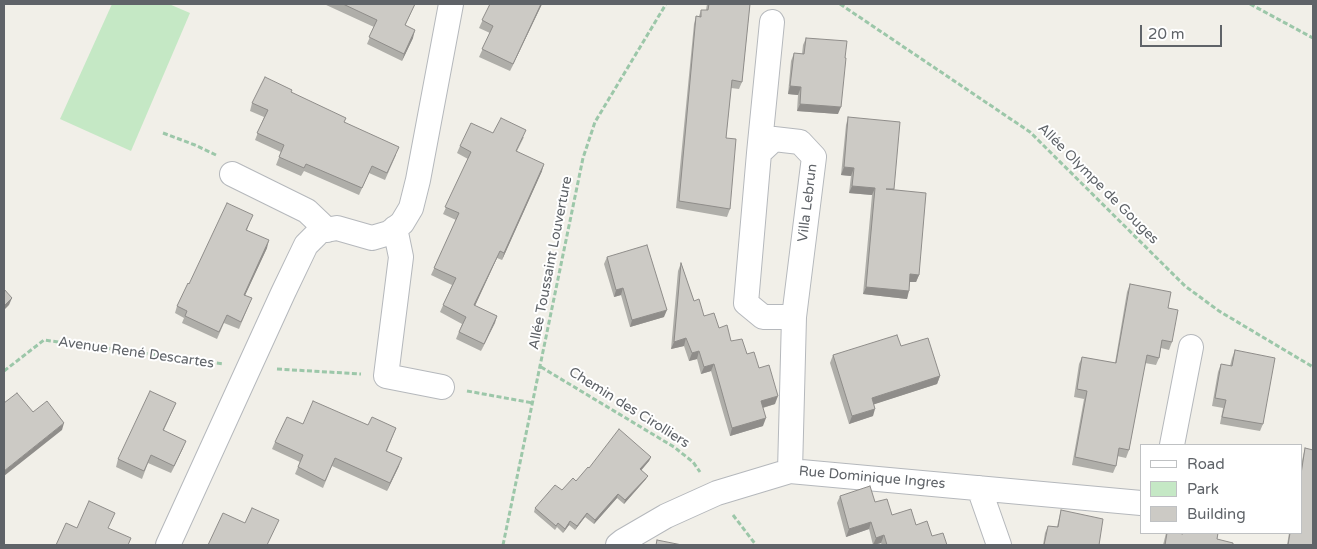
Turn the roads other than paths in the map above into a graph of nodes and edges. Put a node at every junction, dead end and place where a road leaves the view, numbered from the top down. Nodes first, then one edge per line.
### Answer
1 (450, 4) edge
2 (772, 22) dead end
3 (759, 153) junction
4 (232, 174) road end
5 (395, 228) junction
6 (327, 230) junction
7 (794, 317) junction
8 (1191, 346) dead end
9 (442, 387) road end
10 (1172, 444) edge
11 (790, 471) junction
12 (979, 488) junction
13 (1140, 503) edge
14 (168, 545) edge
15 (618, 545) edge
16 (999, 545) edge

1 - 5 street
2 - 3 street
3 - 7 street
3 - 7 street, Villa Lebrun
4 - 6 street
5 - 6 street
5 - 9 street
6 - 14 street
7 - 11 street, Villa Lebrun
8 - 10 street
11 - 12 street, Rue Dominique Ingres
11 - 15 street, Rue Dominique Ingres
12 - 13 street, Rue Dominique Ingres
12 - 16 street

